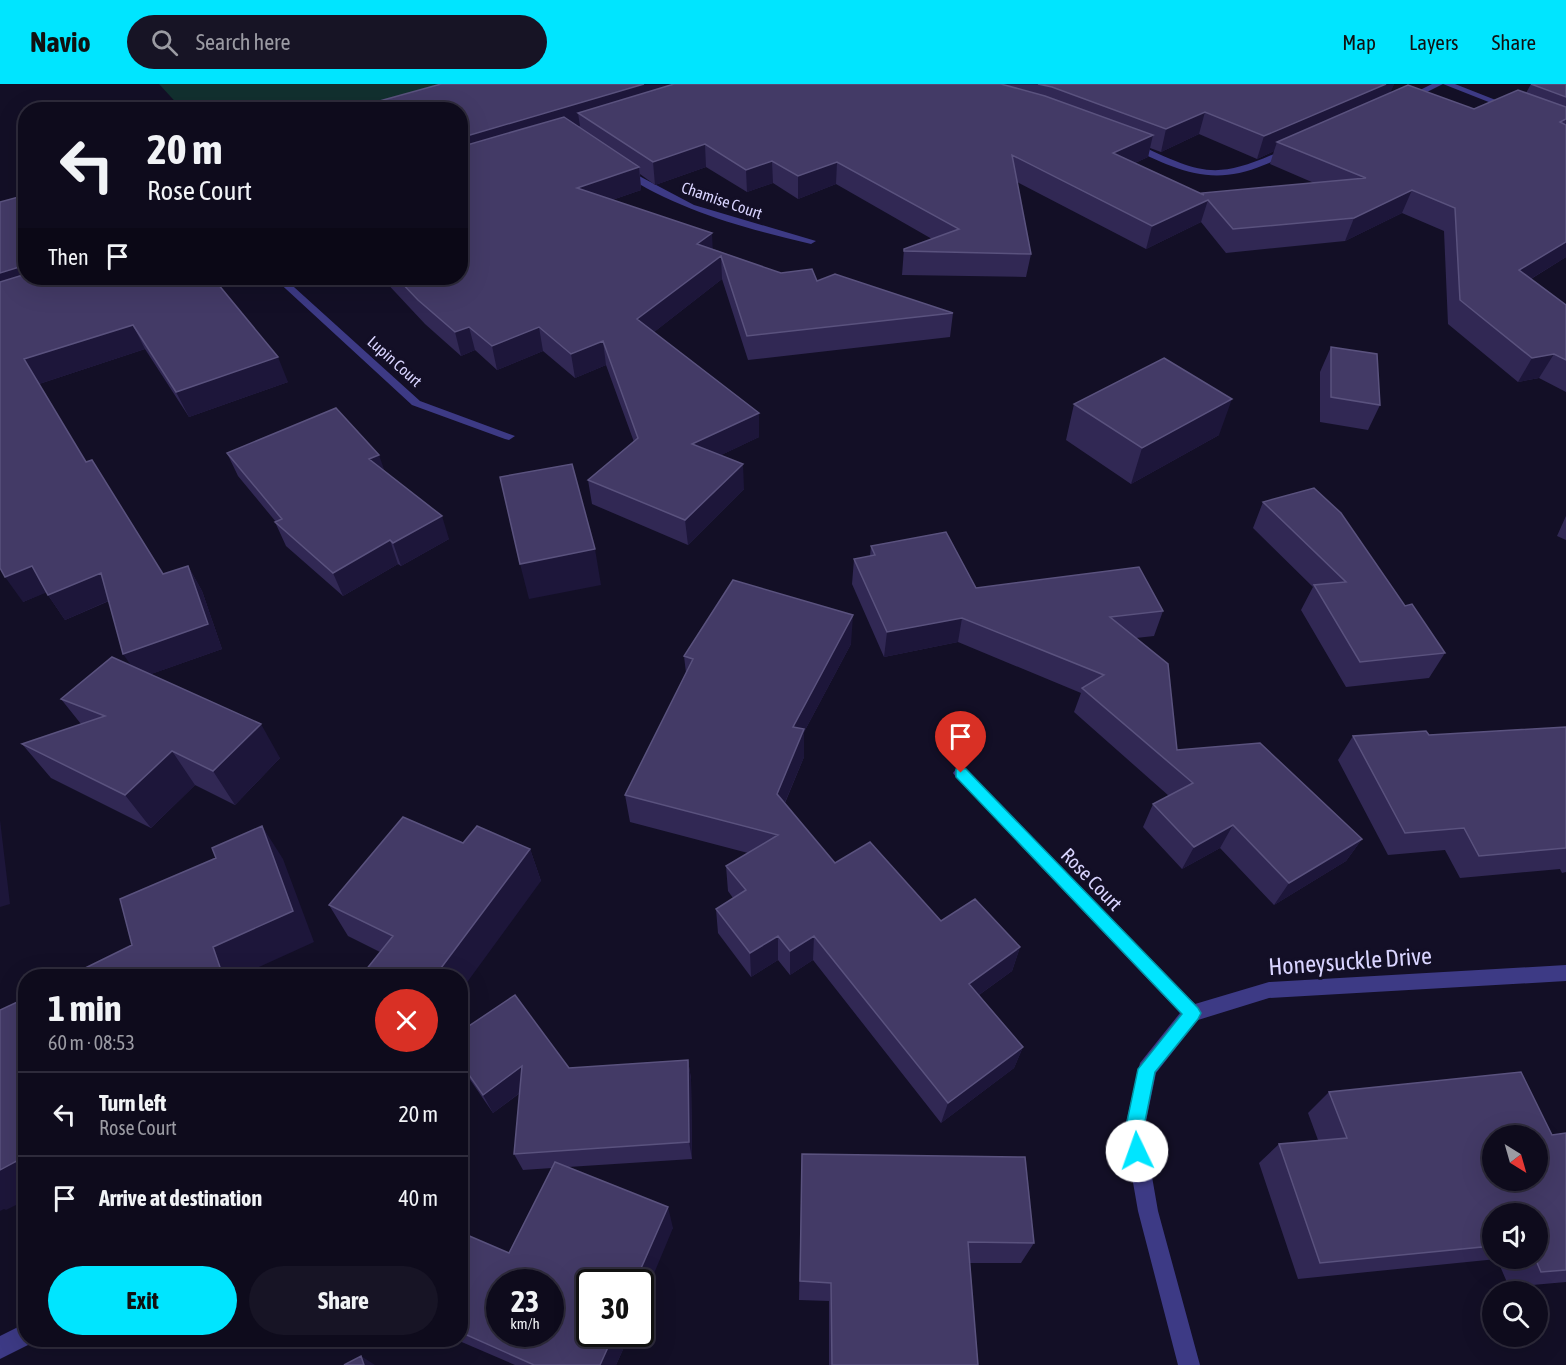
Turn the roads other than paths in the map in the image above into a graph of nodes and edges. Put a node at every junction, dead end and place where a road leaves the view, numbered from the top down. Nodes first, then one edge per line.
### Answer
1 (1439, 84) edge
2 (1447, 84) edge
3 (1401, 101) edge
4 (1522, 112) edge
5 (1116, 138) edge
6 (1296, 148) edge
7 (616, 166) edge
8 (811, 241) dead end
9 (287, 285) edge
10 (509, 436) dead end
11 (961, 773) dead end
12 (1566, 974) edge
13 (1192, 1013) junction
14 (18, 1338) edge
15 (0, 1348) edge
16 (1189, 1365) edge

1 - 3 street
2 - 4 street
5 - 6 street
7 - 8 street, Chamise Court
9 - 10 street, Lupin Court
11 - 13 street, Rose Court
12 - 13 street, Honeysuckle Drive
13 - 16 street
14 - 15 street

